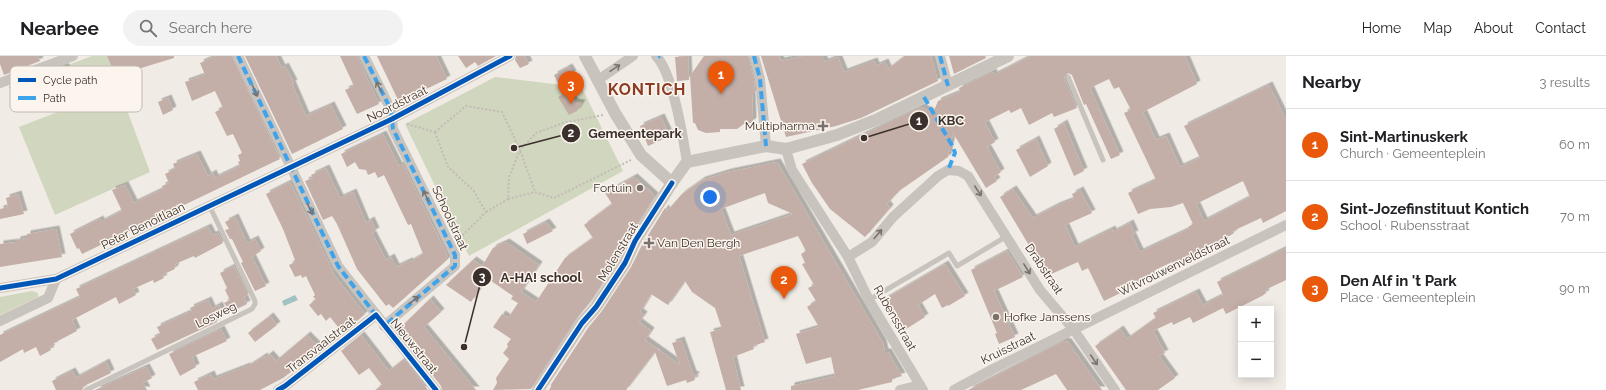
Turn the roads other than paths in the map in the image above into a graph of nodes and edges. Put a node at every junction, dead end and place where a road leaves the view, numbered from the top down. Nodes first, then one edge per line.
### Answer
1 (72, 56) edge
2 (238, 56) edge
3 (364, 56) edge
4 (510, 56) edge
5 (584, 56) edge
6 (633, 56) edge
7 (658, 56) edge
8 (754, 56) edge
9 (940, 56) edge
10 (1008, 56) edge
11 (45, 66) edge
12 (1068, 77) dead end
13 (10, 79) edge
14 (598, 80) junction
15 (0, 83) edge
16 (948, 86) junction
17 (392, 119) junction
18 (766, 146) junction
19 (786, 149) junction
20 (1103, 160) dead end
21 (687, 162) junction
22 (292, 168) junction
23 (672, 183) junction
24 (209, 205) junction
25 (1286, 225) edge
26 (1007, 236) junction
27 (848, 257) junction
28 (56, 279) junction
29 (0, 288) edge
30 (869, 300) junction
31 (376, 315) junction
32 (0, 321) edge
33 (384, 326) junction
34 (1074, 330) junction
35 (921, 388) edge
36 (86, 390) edge
37 (278, 390) edge
38 (436, 390) edge
39 (538, 390) edge
40 (900, 390) edge
41 (954, 390) edge
42 (1115, 390) edge

1 - 11 street
2 -> 22 street, Nieuwstraat
17 -> 3 street, Schoolstraat
4 - 17 street, Noordstraat
5 - 14 street
14 -> 6 street
7 - 21 street
8 - 18 street
9 - 16 street
10 - 16 street
12 - 20 lane
13 - 15 street
14 - 23 street
16 - 19 street
17 - 22 street, Noordstraat
33 -> 17 street, Schoolstraat
18 - 19 street
18 - 21 street
19 - 27 street, Rubensstraat
21 - 23 street, Molenstraat
22 - 24 street, Peter Benoitlaan
22 -> 31 street, Nieuwstraat
23 - 39 street, Molenstraat
24 - 28 street, Peter Benoitlaan
24 - 36 lane, Losweg
25 - 34 street, Witvrouwenveldstraat
27 -> 26 street, Drabstraat
26 - 30 lane
26 -> 34 street, Drabstraat
27 - 30 street, Rubensstraat
28 - 29 street, Peter Benoitlaan
28 - 32 street
30 - 35 street, Rubensstraat
31 - 33 street, Nieuwstraat
31 - 37 street, Transvaalstraat
33 - 38 street, Nieuwstraat
34 - 41 street, Kruisstraat
34 -> 42 street, Drabstraat
35 - 40 street

